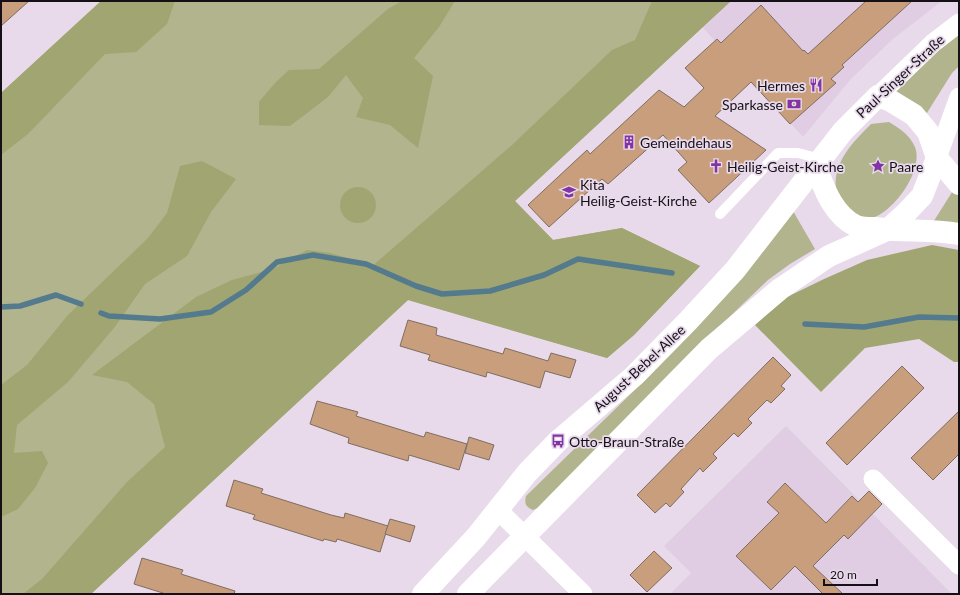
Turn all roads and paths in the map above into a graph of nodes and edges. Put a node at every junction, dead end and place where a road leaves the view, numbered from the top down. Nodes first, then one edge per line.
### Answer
1 (959, 23) edge
2 (878, 96) junction
3 (959, 97) edge
4 (843, 131) joint
5 (937, 158) junction
6 (819, 163) junction
7 (959, 184) edge
8 (720, 214) dead end
9 (887, 230) junction
10 (959, 234) edge
11 (873, 480) dead end
12 (498, 510) junction
13 (524, 537) junction
14 (959, 565) edge
15 (423, 594) edge
16 (468, 594) edge
17 (583, 594) edge

1 - 2 street, Paul-Singer-Straße
2 - 4 street, Paul-Singer-Straße
2 - 5 street
3 - 5 street
4 - 6 street, August-Bebel-Allee
5 - 7 street
5 - 9 street
6 - 8 lane
6 - 9 street
6 - 12 street, August-Bebel-Allee
9 - 10 street
9 - 13 street
11 - 14 street
12 - 13 street
12 - 15 street, August-Bebel-Allee
13 - 16 street
13 - 17 street

